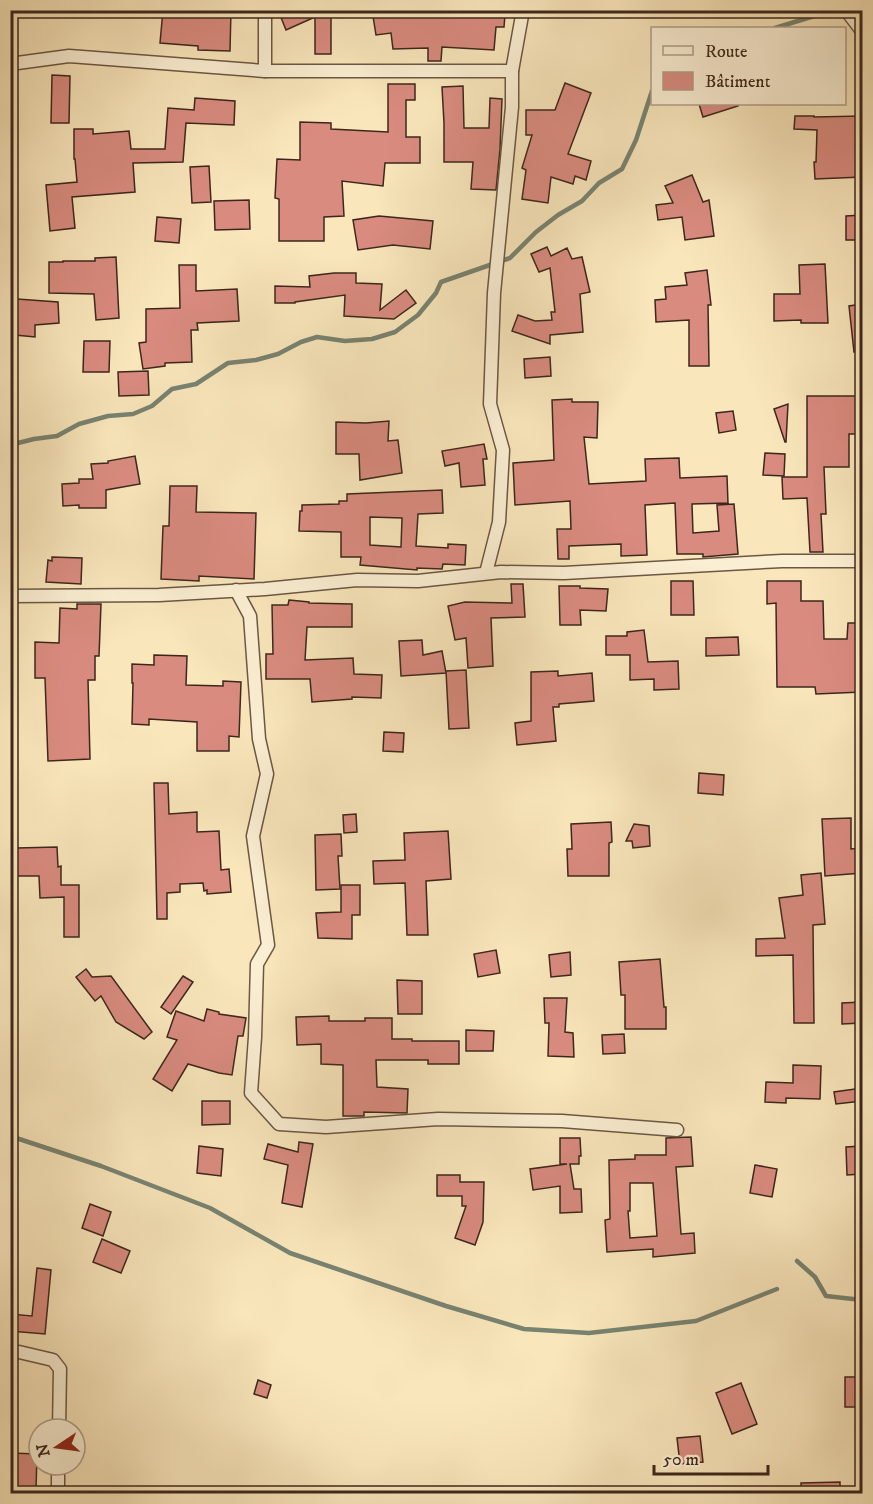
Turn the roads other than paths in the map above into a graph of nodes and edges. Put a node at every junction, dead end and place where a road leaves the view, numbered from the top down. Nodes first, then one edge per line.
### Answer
1 (265, 10) edge
2 (523, 10) edge
3 (846, 10) edge
4 (862, 31) edge
5 (10, 64) edge
6 (265, 71) junction
7 (513, 71) junction
8 (862, 561) edge
9 (486, 573) junction
10 (236, 590) junction
11 (10, 596) edge
12 (677, 1130) dead end
13 (10, 1352) edge
14 (59, 1417) edge
15 (58, 1477) edge
16 (58, 1494) edge

1 - 6 street
2 - 7 street
3 - 4 street
5 - 6 street
6 - 7 street
7 - 9 street
8 - 9 street
9 - 10 street
10 - 11 street
10 - 12 street
13 - 14 street
15 - 16 street

